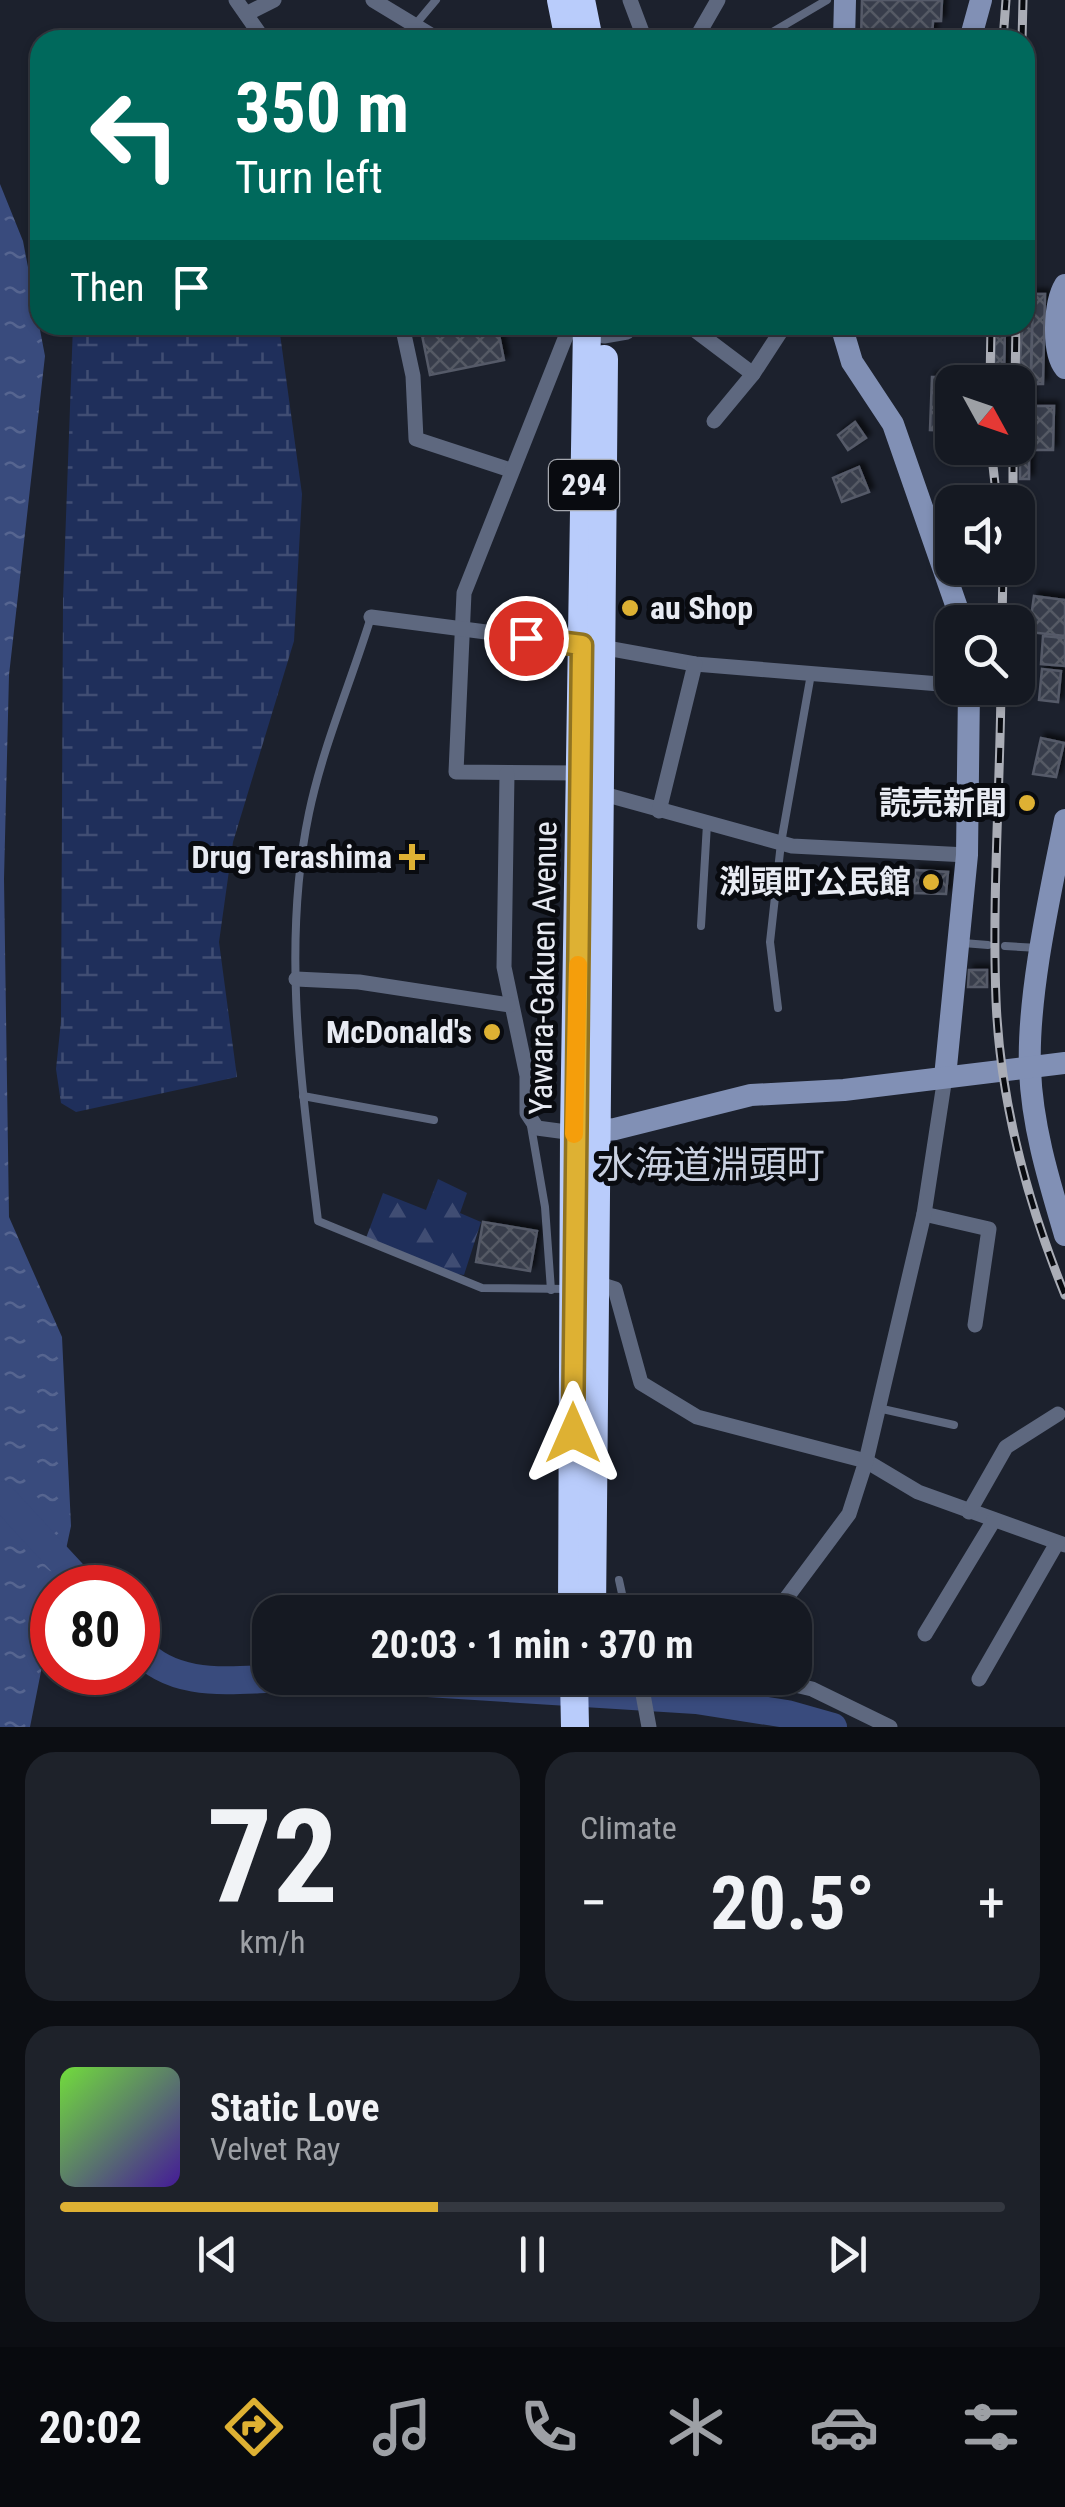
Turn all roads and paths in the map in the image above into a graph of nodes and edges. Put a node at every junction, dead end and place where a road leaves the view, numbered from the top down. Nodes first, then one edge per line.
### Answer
1 (236, 0) edge
2 (274, 0) edge
3 (373, 0) edge
4 (436, 0) edge
5 (561, 0) edge
6 (581, 0) edge
7 (630, 0) edge
8 (718, 0) edge
9 (827, 0) edge
10 (845, 0) edge
11 (980, 0) edge
12 (246, 14) junction
13 (257, 30) edge
14 (418, 30) edge
15 (427, 30) edge
16 (567, 30) edge
17 (587, 30) edge
18 (641, 30) edge
19 (701, 30) edge
20 (775, 30) edge
21 (844, 30) edge
22 (972, 30) edge
23 (1065, 285) edge
24 (404, 335) edge
25 (566, 335) edge
26 (593, 335) edge
27 (703, 335) edge
28 (778, 335) edge
29 (843, 335) edge
30 (1065, 368) edge
31 (753, 374) junction
32 (714, 421) dead end
33 (510, 470) junction
34 (956, 605) edge
35 (371, 617) joint
36 (460, 630) junction
37 (591, 646) junction
38 (695, 664) junction
39 (811, 674) junction
40 (935, 684) edge
41 (969, 705) edge
42 (507, 774) junction
43 (591, 783) junction
44 (660, 812) junction
45 (1065, 820) edge
46 (707, 824) junction
47 (781, 843) junction
48 (1062, 847) edge
49 (968, 855) junction
50 (701, 926) dead end
51 (958, 942) junction
52 (988, 945) dead end
53 (1005, 946) dead end
54 (1043, 948) junction
55 (296, 979) junction
56 (510, 1006) junction
57 (778, 1008) dead end
58 (1065, 1062) edge
59 (1030, 1068) junction
60 (946, 1077) junction
61 (303, 1096) junction
62 (434, 1120) dead end
63 (530, 1123) junction
64 (586, 1133) junction
65 (924, 1214) junction
66 (1065, 1234) edge
67 (573, 1287) junction
68 (975, 1325) dead end
69 (878, 1408) junction
70 (1058, 1414) dead end
71 (954, 1425) dead end
72 (866, 1461) junction
73 (969, 1512) junction
74 (994, 1520) junction
75 (1061, 1544) edge
76 (620, 1580) dead end
77 (572, 1595) edge
78 (591, 1595) edge
79 (623, 1595) edge
80 (789, 1595) edge
81 (925, 1634) dead end
82 (979, 1679) dead end
83 (812, 1689) edge
84 (575, 1695) edge
85 (593, 1695) edge
86 (643, 1695) edge
87 (576, 1727) edge
88 (594, 1727) edge
89 (649, 1727) edge
90 (890, 1727) edge

1 - 12 street
2 - 12 street
3 - 14 street
4 - 15 lane
5 - 16 highway
6 - 17 highway
7 - 18 street
8 - 19 street
9 - 20 lane
10 - 21 street
11 - 22 street
12 - 13 street
23 - 30 street
24 - 33 street
25 - 33 street
26 - 37 highway, Yawara-Gakuen Avenue / 294
27 - 31 street
28 - 31 street
29 - 34 street
31 - 32 street
33 - 36 street
35 - 36 street
35 - 55 lane
36 - 37 street
36 - 42 street
37 - 38 street
37 - 43 highway, Yawara-Gakuen Avenue / 294
38 - 39 street
38 - 44 street
39 - 40 street
39 - 47 lane
41 - 49 street
42 - 43 street
42 - 56 street
43 - 44 street
43 - 64 highway, Yawara-Gakuen Avenue / 294
44 - 46 street
45 - 48 street
46 - 47 street
46 - 50 lane
47 - 49 street
47 - 57 lane
48 - 54 street
49 - 51 street
51 - 52 lane
51 - 60 street
53 - 54 lane
54 - 59 street
55 - 56 street
55 - 61 lane
56 - 63 street
58 - 59 street
59 - 60 street
59 - 66 street
60 - 64 street
60 - 65 street
61 - 62 lane
61 - 67 lane
63 - 64 street
63 - 67 lane
64 - 67 highway, Yawara-Gakuen Avenue / 294
65 - 68 street
65 - 69 street
67 - 72 street
67 - 77 highway, Yawara-Gakuen Avenue / 294
67 - 78 highway, Yawara-Gakuen Avenue / 294
69 - 71 lane
69 - 72 street
70 - 73 street
72 - 73 street
72 - 80 street
73 - 74 street
74 - 75 street
74 - 81 street
75 - 82 street
76 - 79 lane
83 - 90 street
84 - 87 highway
85 - 88 highway
86 - 89 street

